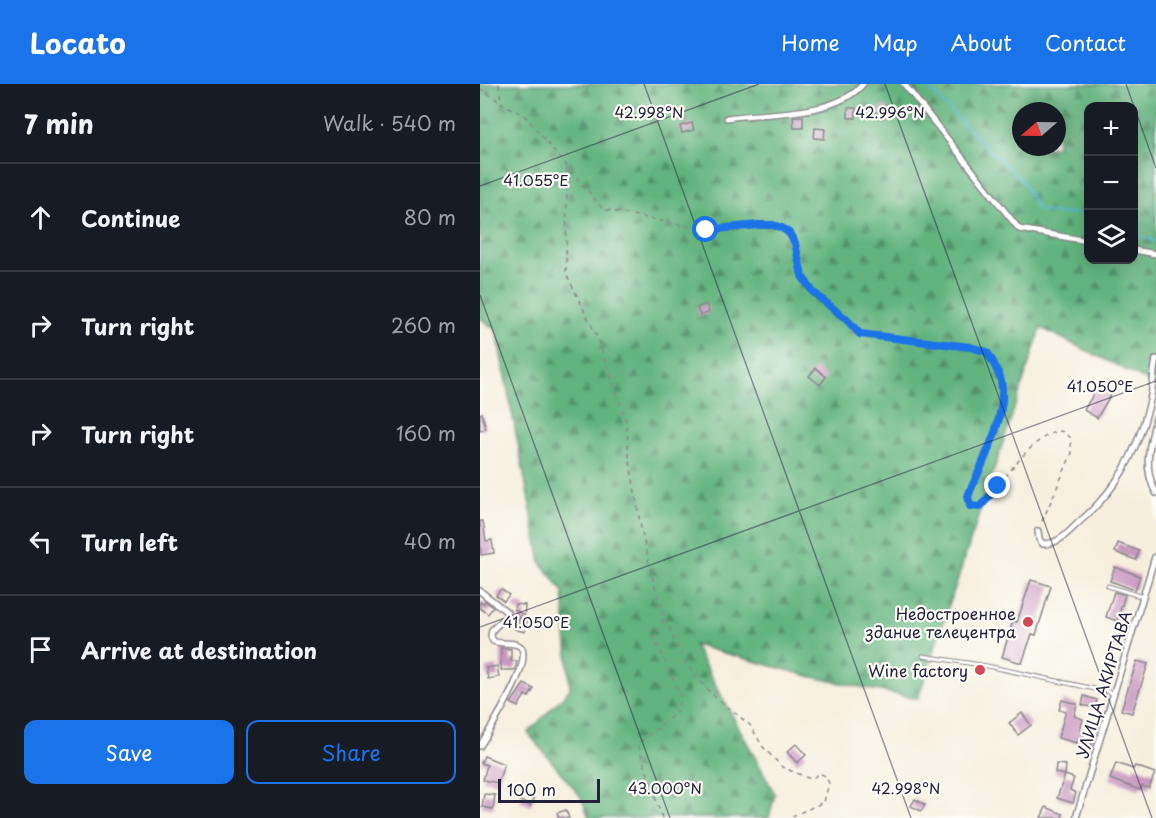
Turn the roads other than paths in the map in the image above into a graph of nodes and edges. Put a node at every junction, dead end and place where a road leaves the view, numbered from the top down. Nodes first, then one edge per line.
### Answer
1 (863, 84) edge
2 (904, 84) edge
3 (727, 118) dead end
4 (1084, 241) edge
5 (1138, 251) edge
6 (1156, 254) edge
7 (1156, 359) edge
8 (1156, 418) edge
9 (1156, 493) edge
10 (1038, 531) road end
11 (1155, 557) edge
12 (1108, 586) dead end
13 (480, 591) edge
14 (1143, 597) junction
15 (923, 657) dead end
16 (1114, 693) junction
17 (480, 746) edge
18 (1076, 818) edge

1 - 3 street
2 - 4 street
5 - 6 street
7 - 10 street
8 - 9 street
11 - 14 street, УЛИЦА АКИРТАВА
12 - 14 lane
13 - 17 street
14 - 16 street, УЛИЦА АКИРТАВА
15 - 16 lane
16 - 18 street, УЛИЦА АКИРТАВА

